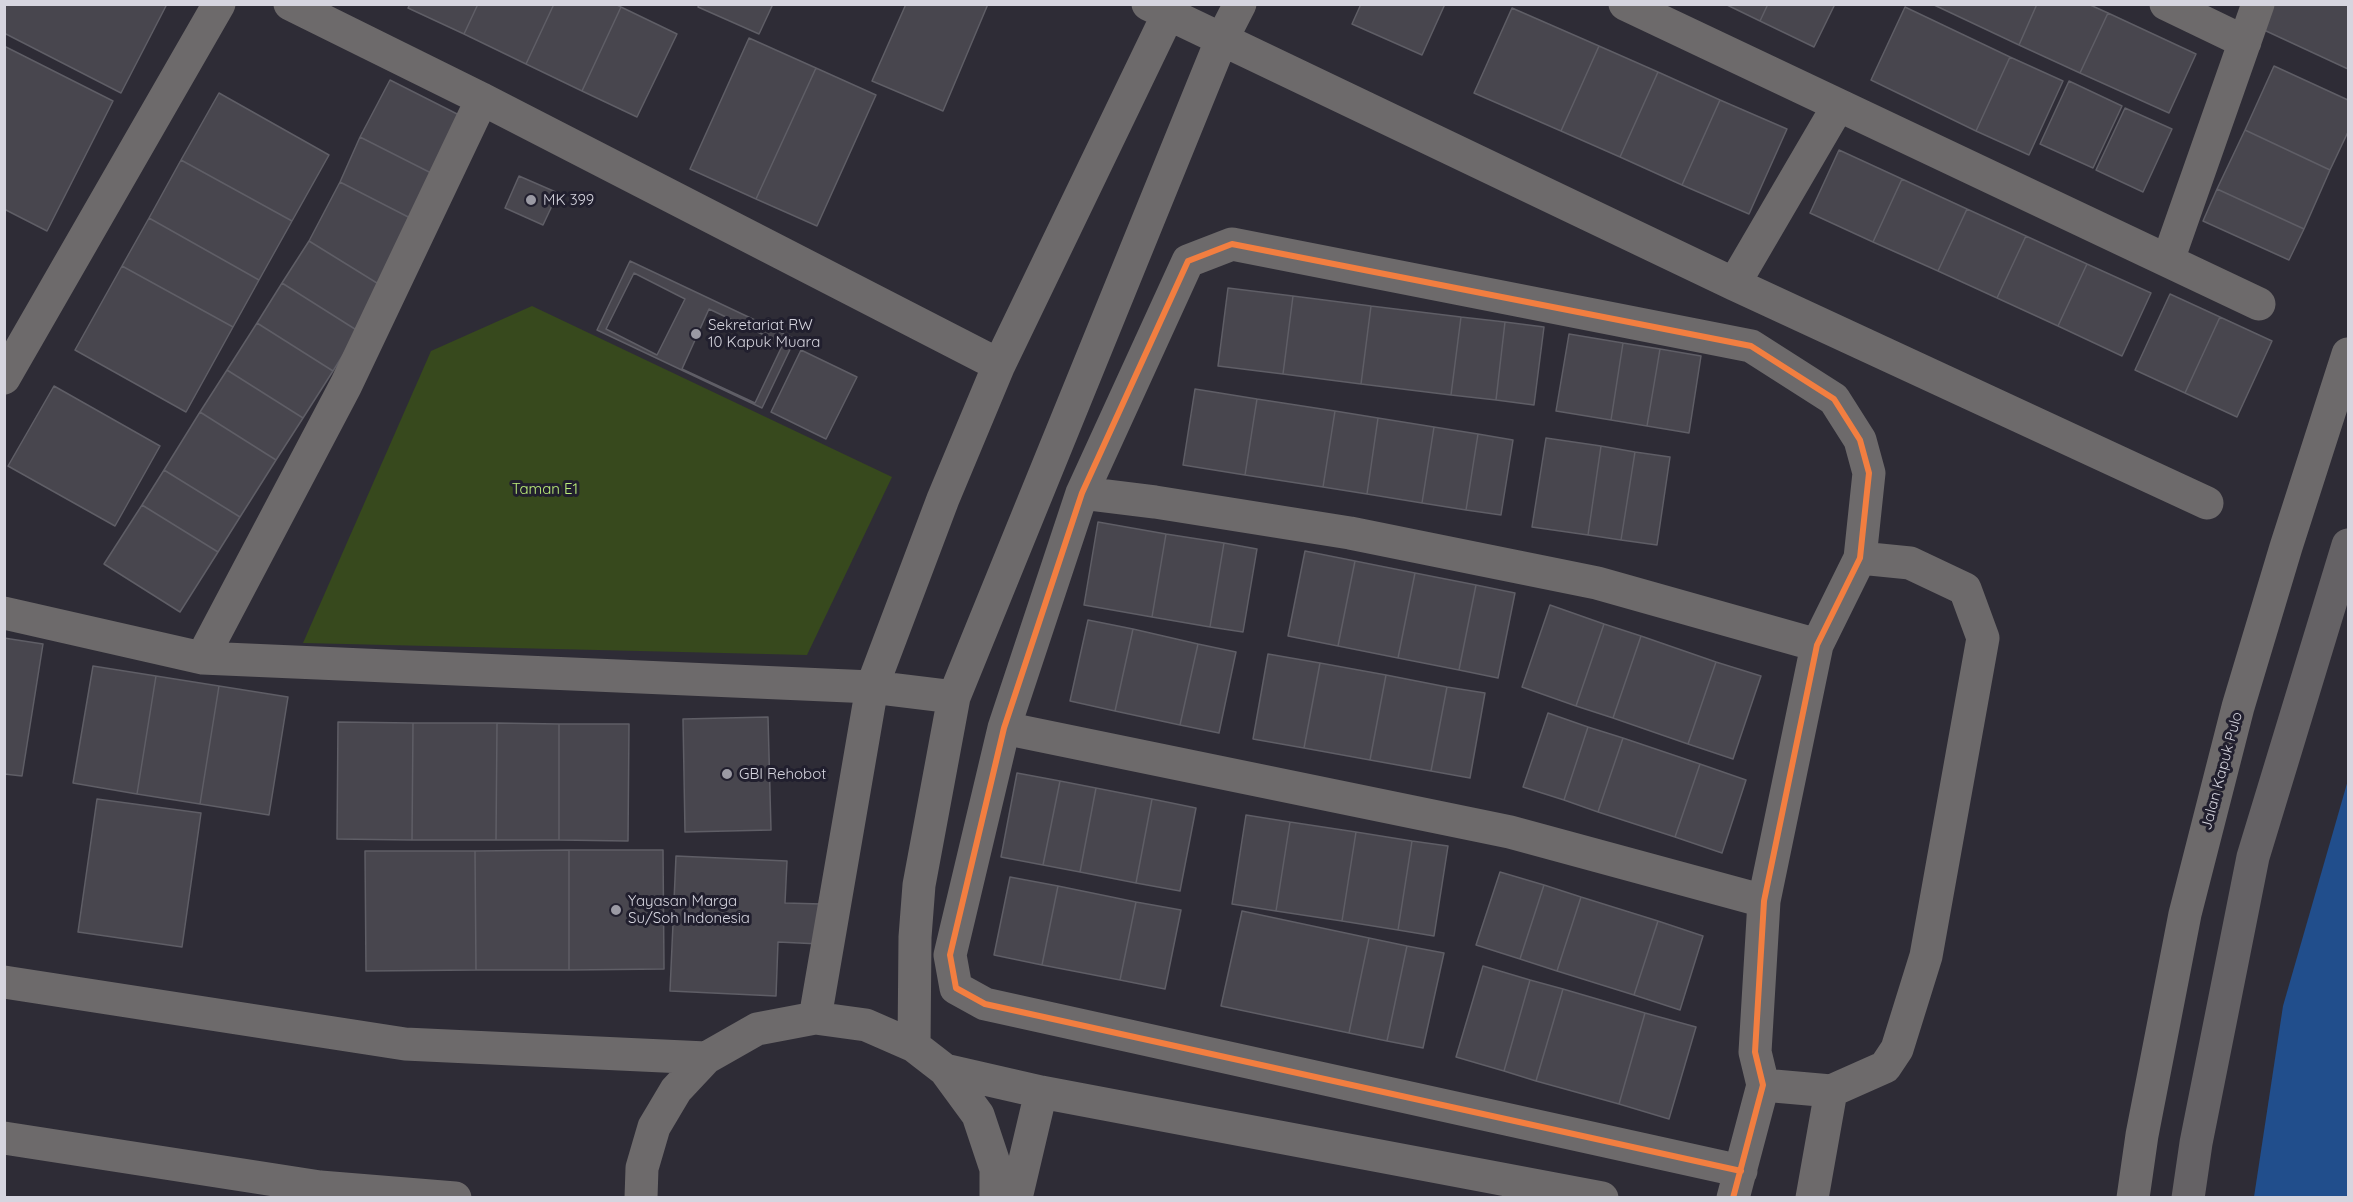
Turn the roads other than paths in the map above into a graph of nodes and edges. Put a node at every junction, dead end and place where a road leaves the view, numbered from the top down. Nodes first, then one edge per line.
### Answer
1 (219, 4) edge
2 (290, 4) edge
3 (1240, 4) edge
4 (1625, 4) edge
5 (2166, 4) edge
6 (2258, 4) edge
7 (1163, 8) edge
8 (1221, 41) junction
9 (2245, 42) junction
10 (482, 99) junction
11 (1838, 106) junction
12 (2168, 260) junction
13 (1734, 284) junction
14 (2259, 304) dead end
15 (2349, 354) edge
16 (999, 365) junction
17 (4, 378) edge
18 (1082, 493) junction
19 (2207, 503) dead end
20 (2349, 544) edge
21 (1860, 558) junction
22 (4, 613) edge
23 (1817, 645) junction
24 (202, 658) junction
25 (872, 687) junction
26 (954, 697) junction
27 (1004, 728) junction
28 (1764, 901) junction
29 (4, 982) edge
30 (815, 1018) junction
31 (914, 1046) junction
32 (706, 1058) junction
33 (945, 1070) junction
34 (1763, 1085) junction
35 (1831, 1090) junction
36 (1041, 1092) junction
37 (4, 1138) edge
38 (1737, 1184) edge
39 (455, 1197) edge
40 (641, 1197) edge
41 (996, 1197) edge
42 (1016, 1197) edge
43 (1602, 1197) edge
44 (1812, 1197) edge
45 (2133, 1197) edge
46 (2188, 1197) edge

1 - 17 street
2 - 10 street
3 - 8 street
4 - 11 street
5 - 9 street
6 - 9 street
7 - 8 street
7 - 16 street
8 - 13 street
8 - 26 street
9 - 12 street
10 - 16 street
10 - 24 street
11 - 12 street
11 - 13 street
12 - 14 street
13 - 19 street
15 - 45 street, Jalan Kapuk Pulo
16 - 25 street
18 - 21 street
18 - 23 street
18 - 27 street
20 - 46 main road
21 - 23 street
21 - 35 street
22 - 24 street
23 - 28 street
24 - 25 street
25 - 26 street
25 - 30 street
26 - 31 street
27 - 28 street
27 - 38 street
28 - 34 street
29 - 32 street
30 - 31 street
30 - 32 street
31 - 33 street
32 - 40 street
33 - 36 street
33 - 41 street
34 - 35 street
34 - 38 street
35 - 44 street
36 - 42 street
36 - 43 street
37 - 39 street

